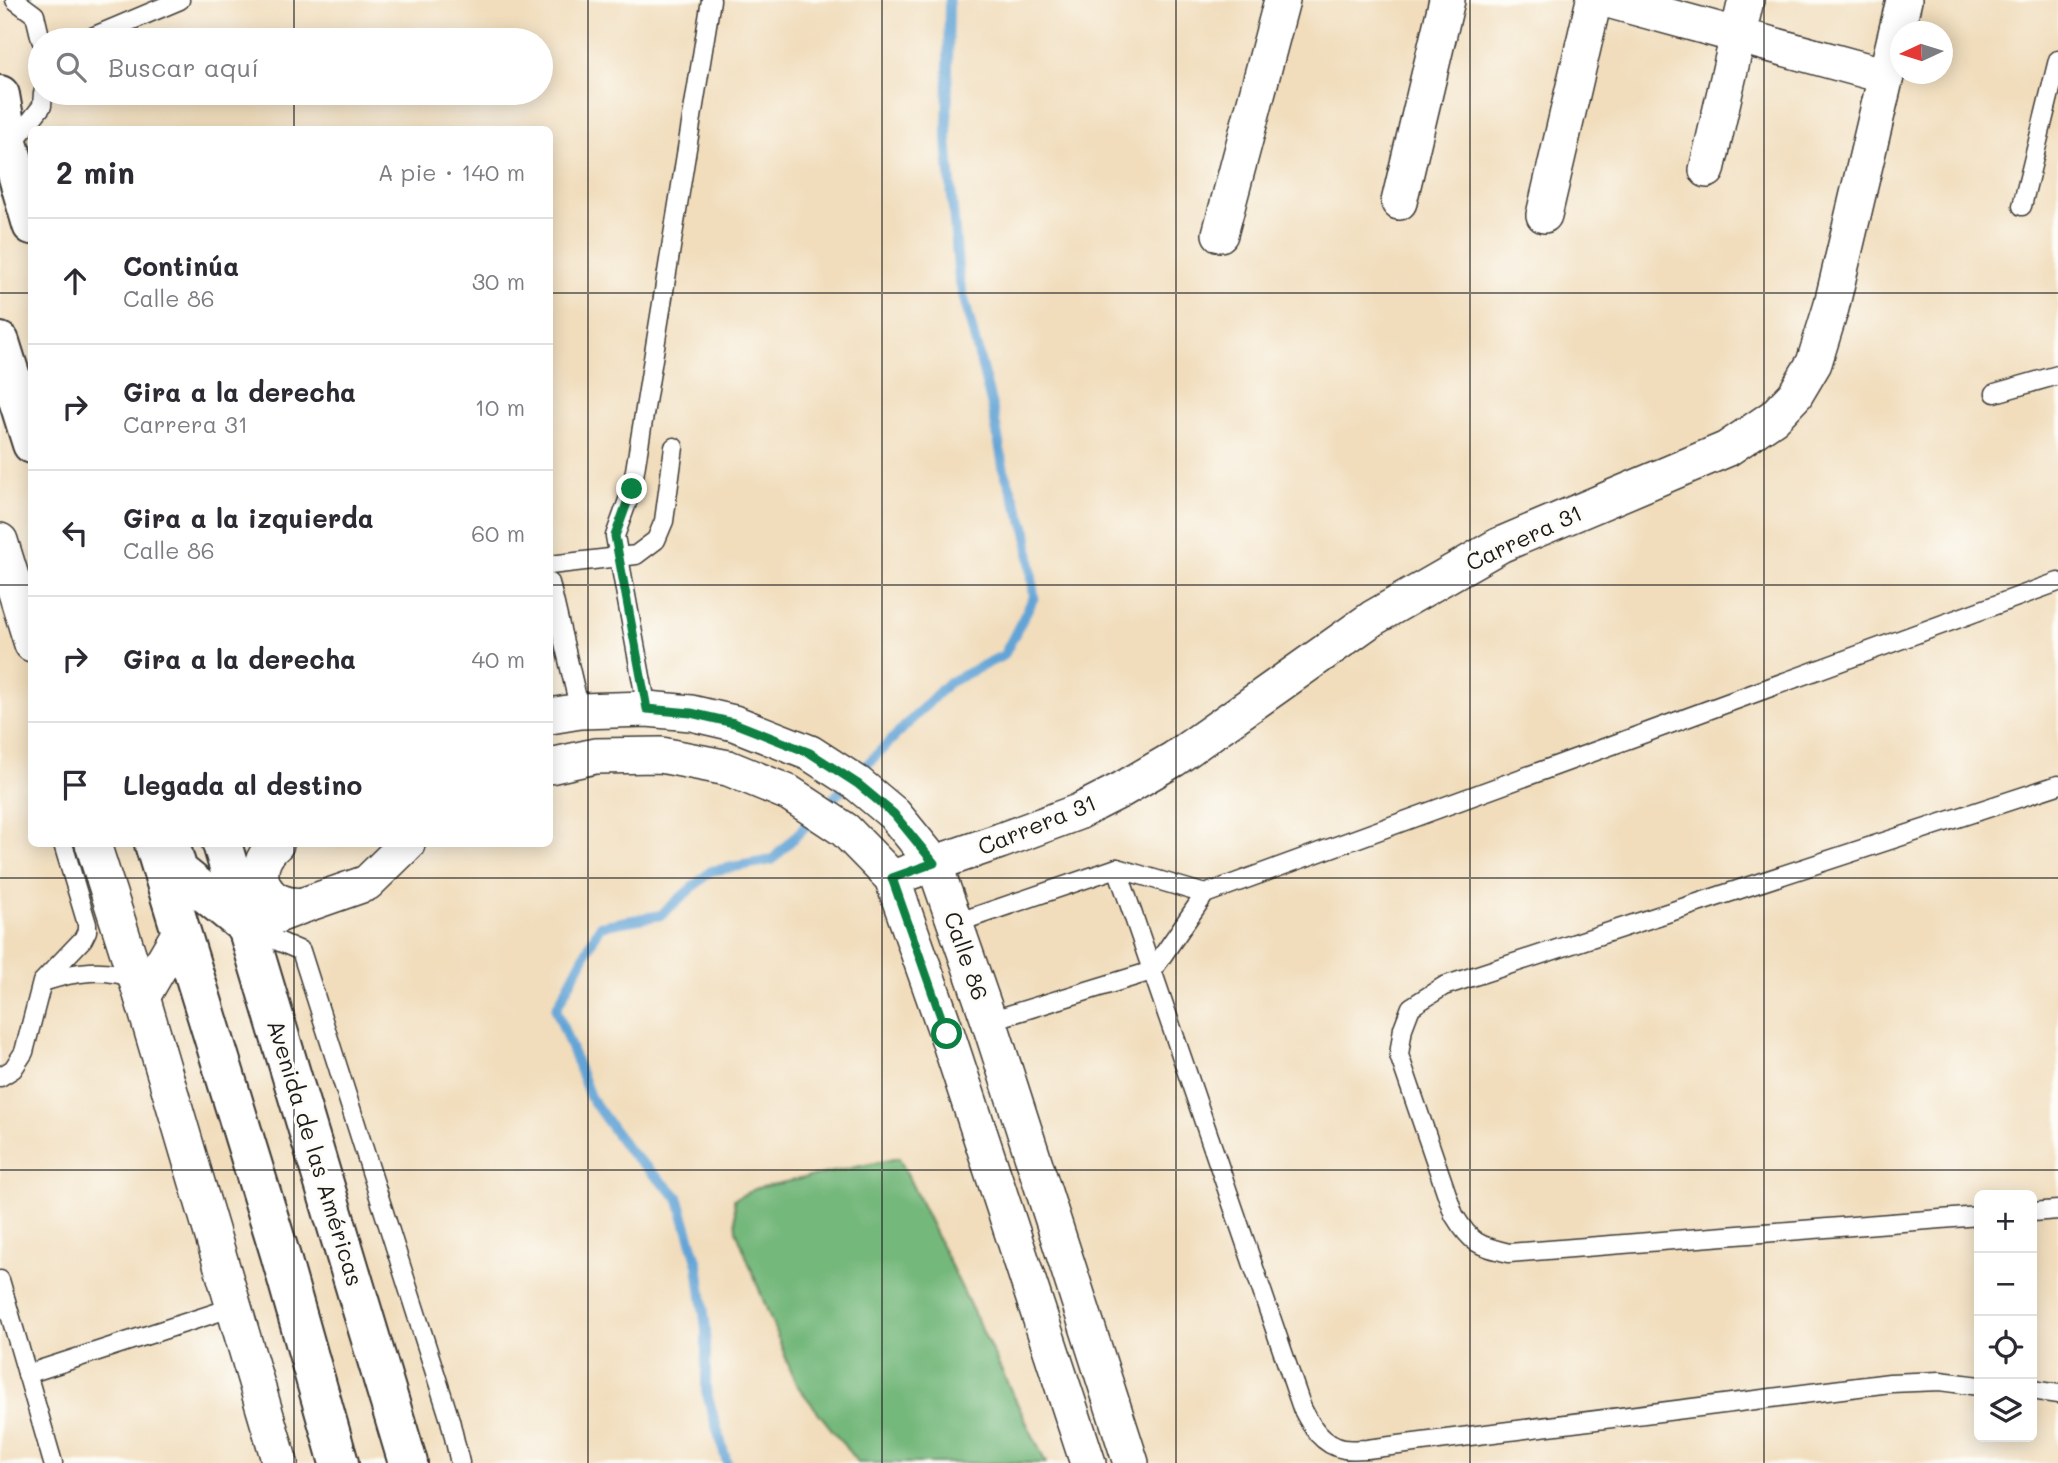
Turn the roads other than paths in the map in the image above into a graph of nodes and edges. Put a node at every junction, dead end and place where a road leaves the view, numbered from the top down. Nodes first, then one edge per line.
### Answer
1 (15, 0) edge
2 (180, 0) edge
3 (711, 0) edge
4 (1282, 0) edge
5 (1447, 0) edge
6 (1594, 0) edge
7 (1608, 0) edge
8 (1746, 0) edge
9 (1904, 0) edge
10 (38, 28) edge
11 (114, 28) edge
12 (1738, 36) junction
13 (2058, 60) edge
14 (1886, 76) junction
15 (0, 95) edge
16 (42, 105) edge
17 (9, 146) junction
18 (1707, 170) dead end
19 (1399, 202) dead end
20 (2022, 206) dead end
21 (28, 211) edge
22 (1544, 215) dead end
23 (1220, 234) dead end
24 (0, 342) edge
25 (2058, 375) edge
26 (1995, 393) dead end
27 (28, 431) edge
28 (674, 447) dead end
29 (0, 541) edge
30 (618, 558) junction
31 (553, 565) edge
32 (2058, 582) edge
33 (553, 609) edge
34 (28, 630) edge
35 (647, 709) junction
36 (565, 713) edge
37 (553, 765) edge
38 (2058, 785) edge
39 (64, 847) edge
40 (94, 847) edge
41 (155, 847) edge
42 (171, 847) edge
43 (245, 847) edge
44 (273, 847) edge
45 (404, 847) edge
46 (224, 849) edge
47 (934, 863) junction
48 (1117, 867) junction
49 (892, 878) junction
50 (204, 892) junction
51 (1205, 894) junction
52 (304, 905) junction
53 (956, 923) junction
54 (247, 927) junction
55 (180, 932) junction
56 (913, 938) junction
57 (1152, 971) junction
58 (42, 982) junction
59 (138, 988) junction
60 (989, 1021) junction
61 (947, 1034) junction
62 (0, 1077) edge
63 (2058, 1210) edge
64 (2037, 1212) edge
65 (1974, 1216) edge
66 (0, 1280) edge
67 (234, 1307) junction
68 (27, 1374) junction
69 (1974, 1385) edge
70 (2037, 1391) edge
71 (2058, 1394) edge
72 (53, 1463) edge
73 (280, 1463) edge
74 (339, 1463) edge
75 (408, 1463) edge
76 (460, 1463) edge
77 (1088, 1463) edge
78 (1132, 1463) edge

1 - 10 lane
2 - 11 lane
3 - 30 lane
4 - 23 street
5 - 19 street
6 - 22 street
7 - 12 street
8 - 12 street
9 - 14 street, Carrera 31
12 - 14 street
12 - 18 street
13 - 20 lane
14 - 47 street, Carrera 31
15 - 17 main road
16 - 17 lane
17 - 21 main road
24 - 27 main road
25 - 26 lane
28 - 30 lane
29 - 34 street
30 - 31 lane
30 - 35 lane
32 - 51 lane
33 - 36 lane
35 - 36 street, Calle 86
35 - 47 street, Calle 86
37 - 49 street, Calle 86
38 - 65 lane
39 - 58 lane
40 - 59 street
41 - 55 main road
42 - 50 main road
43 - 46 street
44 - 52 street
45 - 52 street
46 - 50 main road
46 - 54 main road, Avenida de las Américas
47 - 49 street, Carrera 31
47 - 53 street, Calle 86
48 - 51 lane
48 - 53 lane
48 - 57 lane
49 - 56 street, Calle 86
50 - 54 main road
50 - 55 main road
51 - 57 lane
52 - 54 street
53 - 56 street
53 - 60 street, Calle 86
54 - 75 main road, Avenida de las Américas
54 - 76 lane
55 - 59 street
55 - 74 main road
56 - 61 street, Calle 86
57 - 60 lane
57 - 69 lane
58 - 59 lane
58 - 62 lane
59 - 67 street
60 - 61 street
60 - 78 street, Calle 86
61 - 77 street, Calle 86
63 - 64 lane
66 - 68 lane
67 - 68 lane
67 - 73 street
68 - 72 lane
70 - 71 lane

